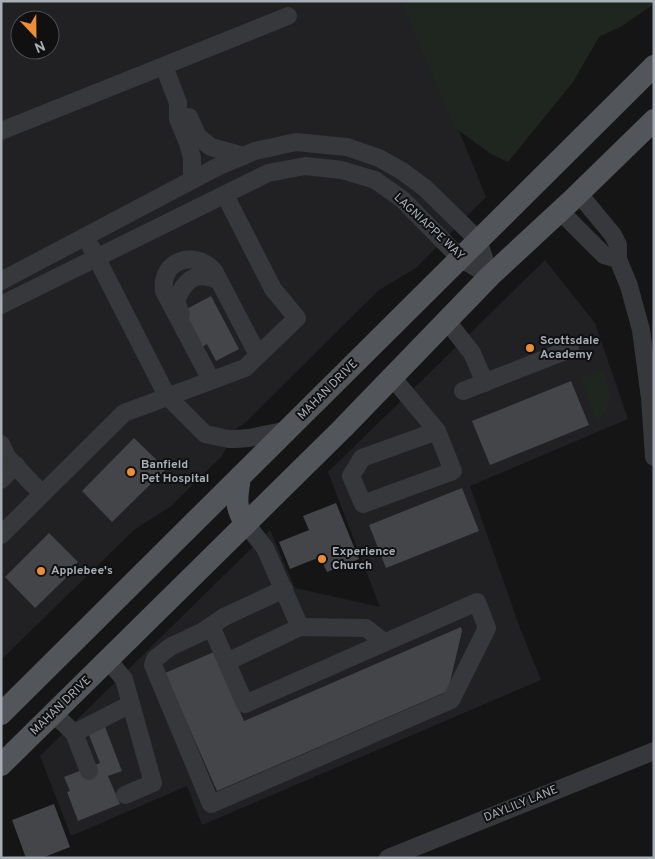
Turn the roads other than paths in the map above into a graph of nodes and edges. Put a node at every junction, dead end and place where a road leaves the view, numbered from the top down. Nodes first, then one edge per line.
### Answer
1 (288, 16) dead end
2 (164, 66) junction
3 (654, 66) edge
4 (178, 103) junction
5 (654, 120) edge
6 (1, 131) edge
7 (244, 156) junction
8 (192, 180) junction
9 (579, 194) junction
10 (225, 195) junction
11 (560, 212) junction
12 (86, 235) junction
13 (478, 240) junction
14 (96, 258) junction
15 (460, 258) junction
16 (618, 260) junction
17 (490, 276) junction
18 (1, 281) edge
19 (219, 281) junction
20 (1, 305) edge
21 (447, 320) junction
22 (570, 349) dead end
23 (258, 355) junction
24 (392, 377) junction
25 (211, 380) junction
26 (485, 383) junction
27 (462, 392) dead end
28 (167, 396) junction
29 (652, 397) edge
30 (288, 430) junction
31 (437, 431) junction
32 (1, 444) edge
33 (654, 457) edge
34 (16, 465) junction
35 (240, 477) junction
36 (1, 480) edge
37 (42, 494) junction
38 (246, 524) junction
39 (1, 535) edge
40 (284, 590) junction
41 (211, 626) junction
42 (300, 627) junction
43 (384, 642) junction
44 (108, 660) junction
45 (226, 662) junction
46 (131, 704) junction
47 (53, 713) junction
48 (1, 714) edge
49 (74, 733) junction
50 (654, 751) edge
51 (1, 765) edge
52 (89, 771) dead end
53 (125, 795) dead end
54 (388, 858) edge

1 - 2 street
2 - 4 street
2 - 6 street
3 - 13 main road, MAHAN DRIVE
4 - 7 street
4 - 8 street
5 - 9 main road, MAHAN DRIVE
7 - 8 street, LAGNIAPPE WAY
7 - 13 street, LAGNIAPPE WAY
8 - 12 street, LAGNIAPPE WAY
9 - 11 main road, MAHAN DRIVE
9 - 16 street
10 - 14 street, LAGNIAPPE WAY
10 - 15 street, LAGNIAPPE WAY
10 - 23 street
11 - 16 street
11 - 17 main road, MAHAN DRIVE
12 - 14 street
12 - 18 street, LAGNIAPPE WAY
13 - 15 main road, MAHAN DRIVE
13 - 17 street, LAGNIAPPE WAY
14 - 20 street, LAGNIAPPE WAY
14 - 28 street
15 - 17 street, LAGNIAPPE WAY
15 - 30 main road, MAHAN DRIVE
16 - 29 street
17 - 21 main road, MAHAN DRIVE
19 - 23 street
19 - 25 street
19 - 25 street
21 - 24 main road, MAHAN DRIVE
21 - 26 street
22 - 26 street
23 - 25 street
24 - 31 street
24 - 38 main road, MAHAN DRIVE
25 - 28 street
26 - 27 street
28 - 30 street
28 - 37 street
29 - 33 street
30 - 35 main road, MAHAN DRIVE
31 - 31 street
32 - 34 street
34 - 36 street
34 - 37 street
35 - 38 main road
35 - 48 main road, MAHAN DRIVE
37 - 39 street
38 - 40 street
38 - 44 main road, MAHAN DRIVE
40 - 41 street
40 - 42 street
41 - 43 street
41 - 45 street
42 - 43 street
42 - 45 street
43 - 45 street
44 - 46 street
44 - 47 main road, MAHAN DRIVE
46 - 49 street
46 - 53 street
47 - 49 street
47 - 51 main road, MAHAN DRIVE
49 - 52 street
50 - 54 street, DAYLILY LANE

